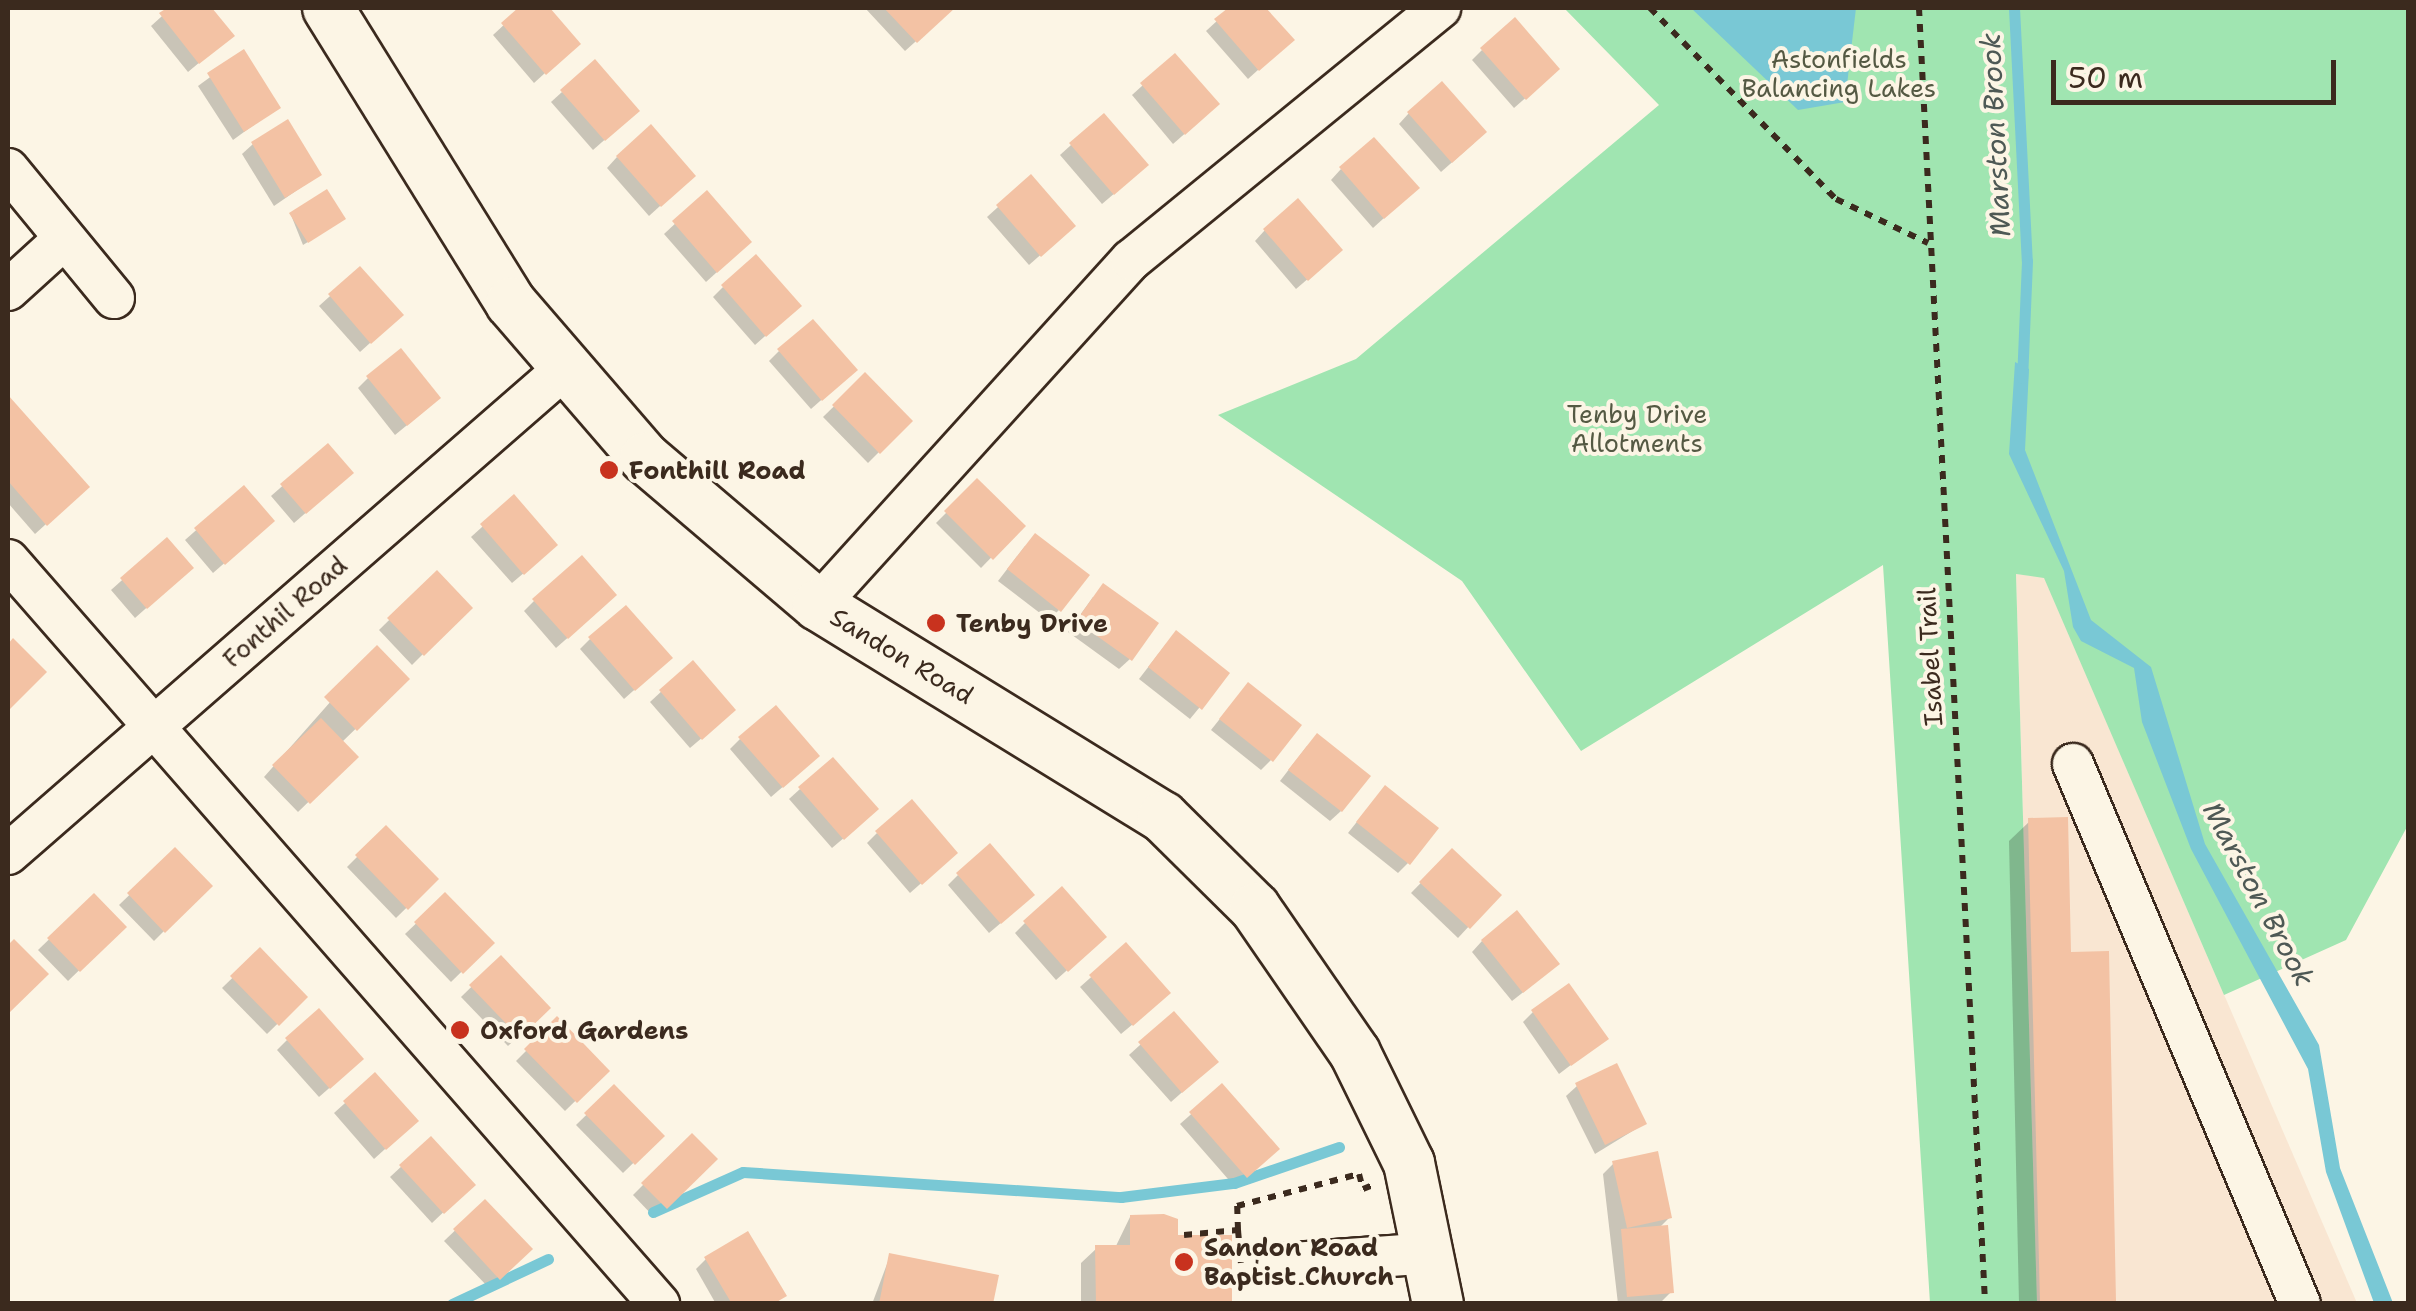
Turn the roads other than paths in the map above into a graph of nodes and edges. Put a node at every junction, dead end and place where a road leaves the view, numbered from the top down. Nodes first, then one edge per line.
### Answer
1 (328, 8) edge
2 (1440, 8) edge
3 (8, 169) edge
4 (64, 239) junction
5 (8, 290) edge
6 (114, 298) dead end
7 (563, 370) junction
8 (8, 560) edge
9 (818, 605) junction
10 (158, 724) junction
11 (2073, 764) dead end
12 (8, 854) edge
13 (1430, 1253) junction
14 (1278, 1264) dead end
15 (659, 1304) edge
16 (1438, 1304) edge
17 (2300, 1304) edge

1 - 7 main road, Sandon Road
2 - 9 street
3 - 4 street
4 - 5 street
4 - 6 street
7 - 9 main road, Sandon Road
7 - 10 street, Fonthil Road
8 - 10 street
9 - 13 main road, Sandon Road
10 - 12 street, Fonthil Road
10 - 15 street
11 - 17 street
13 - 14 street
13 - 16 main road, Sandon Road

